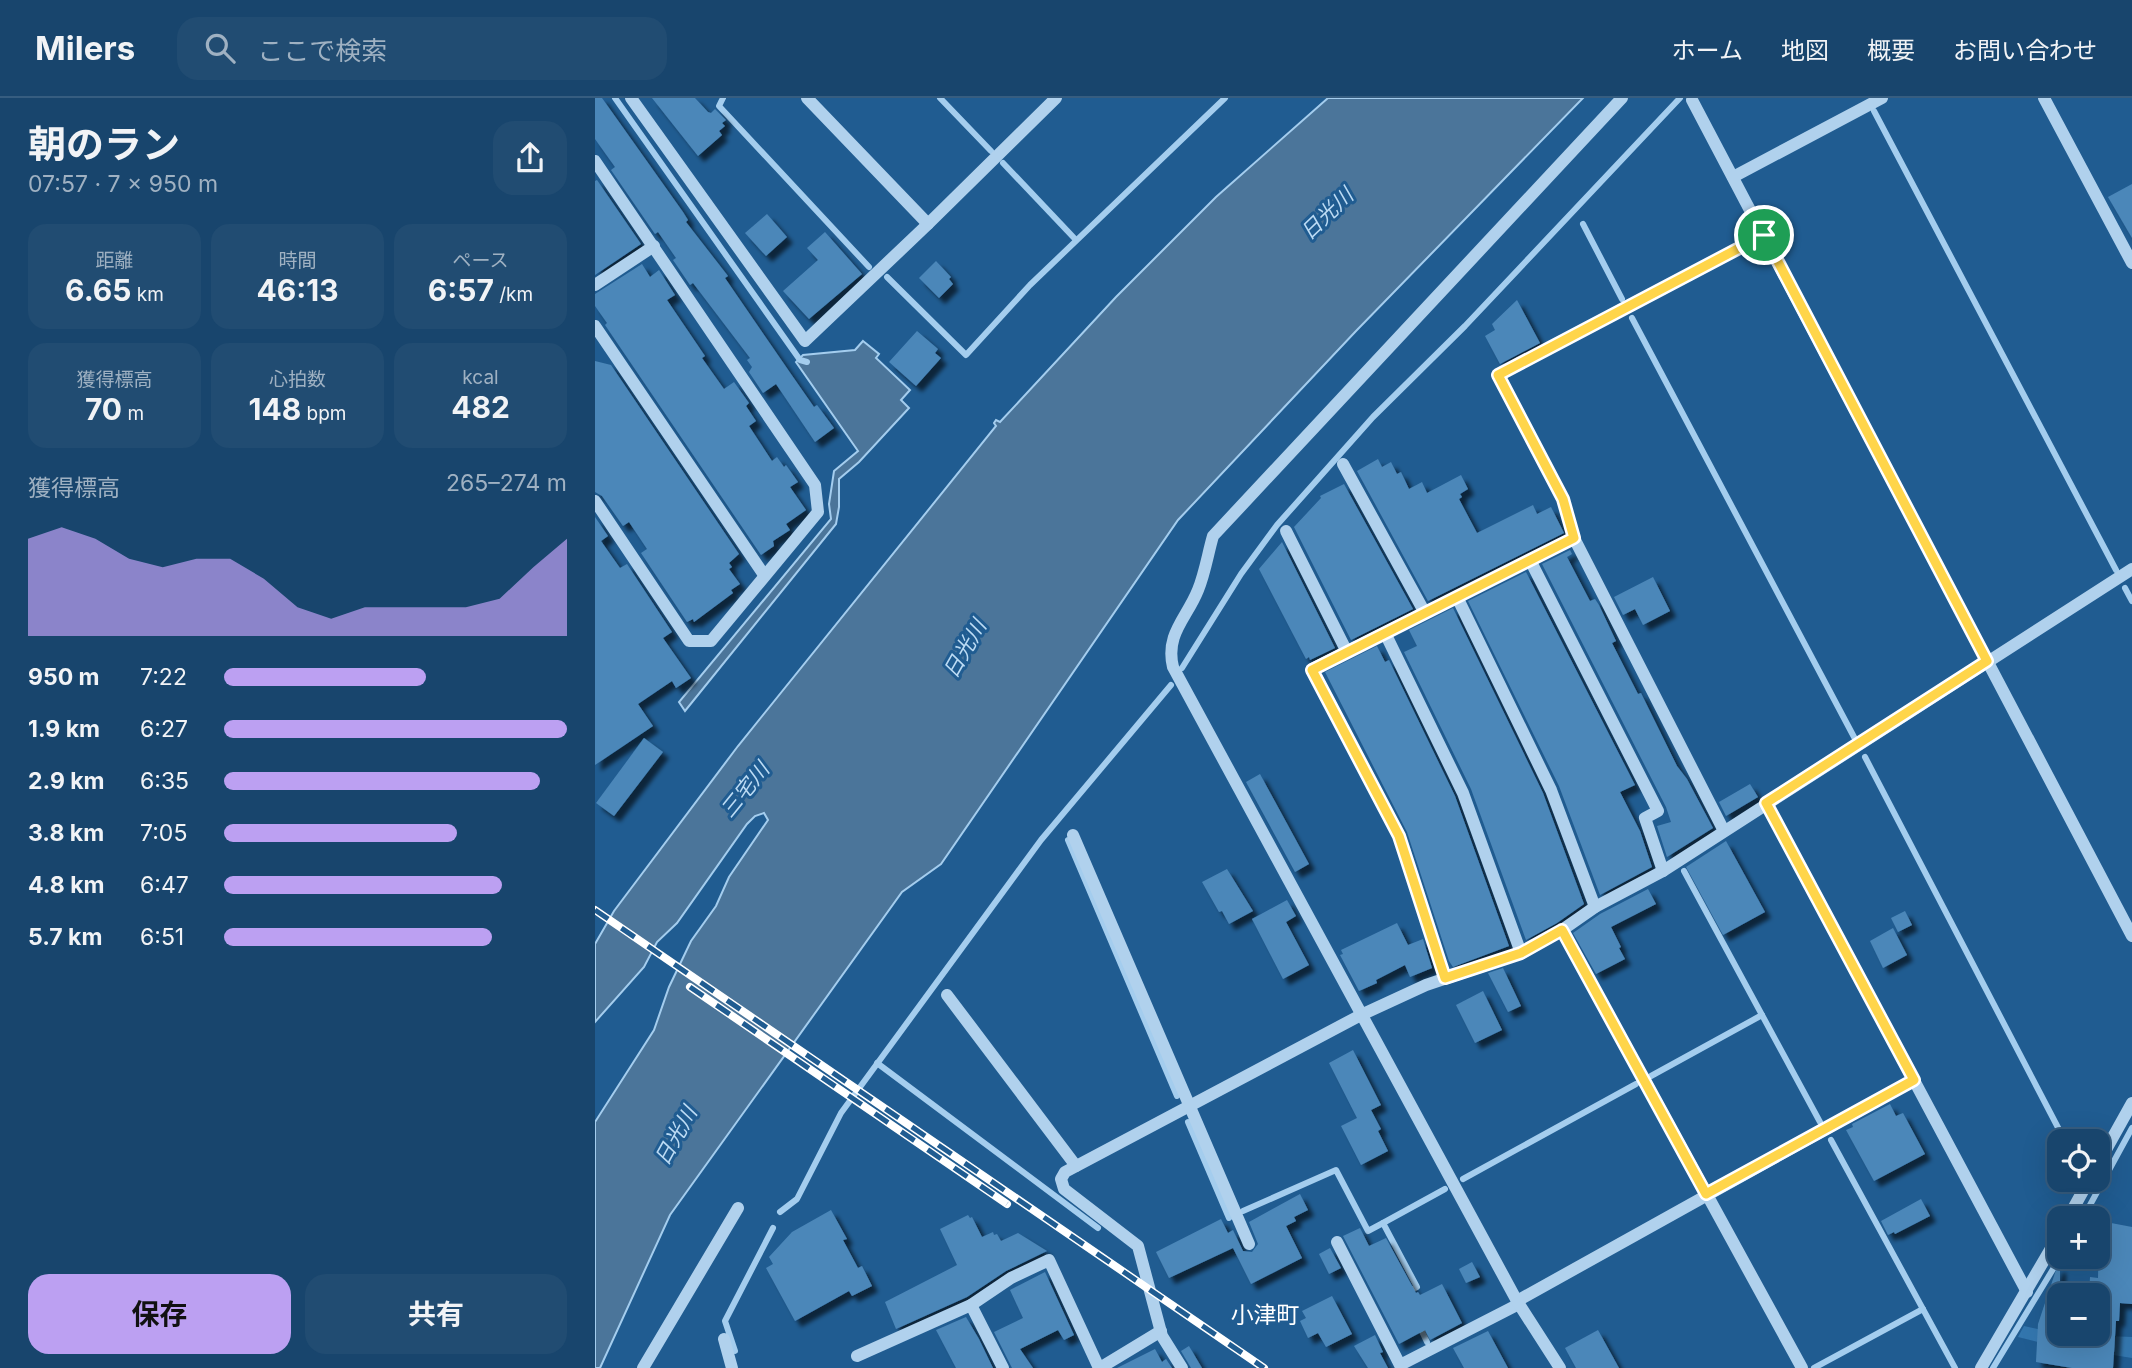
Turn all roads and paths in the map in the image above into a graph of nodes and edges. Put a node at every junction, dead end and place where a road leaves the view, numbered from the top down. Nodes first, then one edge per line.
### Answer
1 (631, 98) edge
2 (807, 98) edge
3 (1056, 98) edge
4 (1622, 98) edge
5 (1882, 98) edge
6 (2044, 98) edge
7 (1692, 100) edge
8 (595, 161) edge
9 (1733, 177) junction
10 (928, 224) junction
11 (1764, 235) junction
12 (654, 246) junction
13 (2132, 263) edge
14 (595, 285) edge
15 (595, 326) edge
16 (607, 343) junction
17 (595, 351) edge
18 (1343, 464) dead end
19 (595, 501) edge
20 (1286, 531) dead end
21 (1574, 538) junction
22 (1530, 560) junction
23 (2132, 569) edge
24 (764, 575) junction
25 (1457, 597) junction
26 (1425, 613) junction
27 (1385, 633) junction
28 (1347, 652) junction
29 (1987, 661) junction
30 (1766, 803) junction
31 (1724, 831) junction
32 (1073, 835) dead end
33 (1663, 871) junction
34 (1595, 908) junction
35 (1562, 930) junction
36 (2132, 936) edge
37 (1521, 953) junction
38 (1445, 978) junction
39 (947, 995) dead end
40 (1361, 1015) junction
41 (1914, 1080) junction
42 (2132, 1103) edge
43 (1189, 1106) junction
44 (2110, 1142) edge
45 (1076, 1166) junction
46 (1706, 1194) junction
47 (738, 1208) dead end
48 (1337, 1242) dead end
49 (1249, 1244) dead end
50 (2047, 1256) edge
51 (2027, 1292) junction
52 (1518, 1303) junction
53 (971, 1305) junction
54 (1161, 1331) junction
55 (723, 1339) dead end
56 (857, 1356) dead end
57 (643, 1368) edge
58 (732, 1368) edge
59 (1003, 1368) edge
60 (1099, 1368) edge
61 (1182, 1368) edge
62 (1560, 1368) edge
63 (1802, 1368) edge
64 (1981, 1368) edge

1 - 10 street
2 - 10 street
3 - 10 street
4 - 40 street
5 - 9 street
6 - 13 street
7 - 9 street
8 - 12 street
9 - 11 street
11 - 21 street
11 - 29 street
12 - 14 street
12 - 24 street
15 - 16 street
16 - 17 street
16 - 24 street
18 - 26 street
19 - 24 street
20 - 28 street
21 - 22 street
21 - 31 street
22 - 25 street
22 - 33 street
23 - 29 street
25 - 26 street
25 - 34 street
26 - 27 street
27 - 28 street
27 - 37 street
28 - 38 street
29 - 30 street
29 - 36 street
30 - 31 street
30 - 41 street
31 - 33 street
32 - 43 street
33 - 34 street
34 - 35 street
35 - 37 street
35 - 46 street
37 - 38 street
38 - 40 street
39 - 45 street
40 - 43 street
40 - 52 street
41 - 46 street
41 - 51 street
42 - 44 street
43 - 45 street
43 - 49 street
45 - 54 street
46 - 52 street
46 - 63 street
47 - 57 street
48 - 52 street
50 - 51 street
51 - 64 street
52 - 62 street
53 - 56 street
53 - 59 street
53 - 60 street
54 - 60 street
54 - 61 street
55 - 58 street

